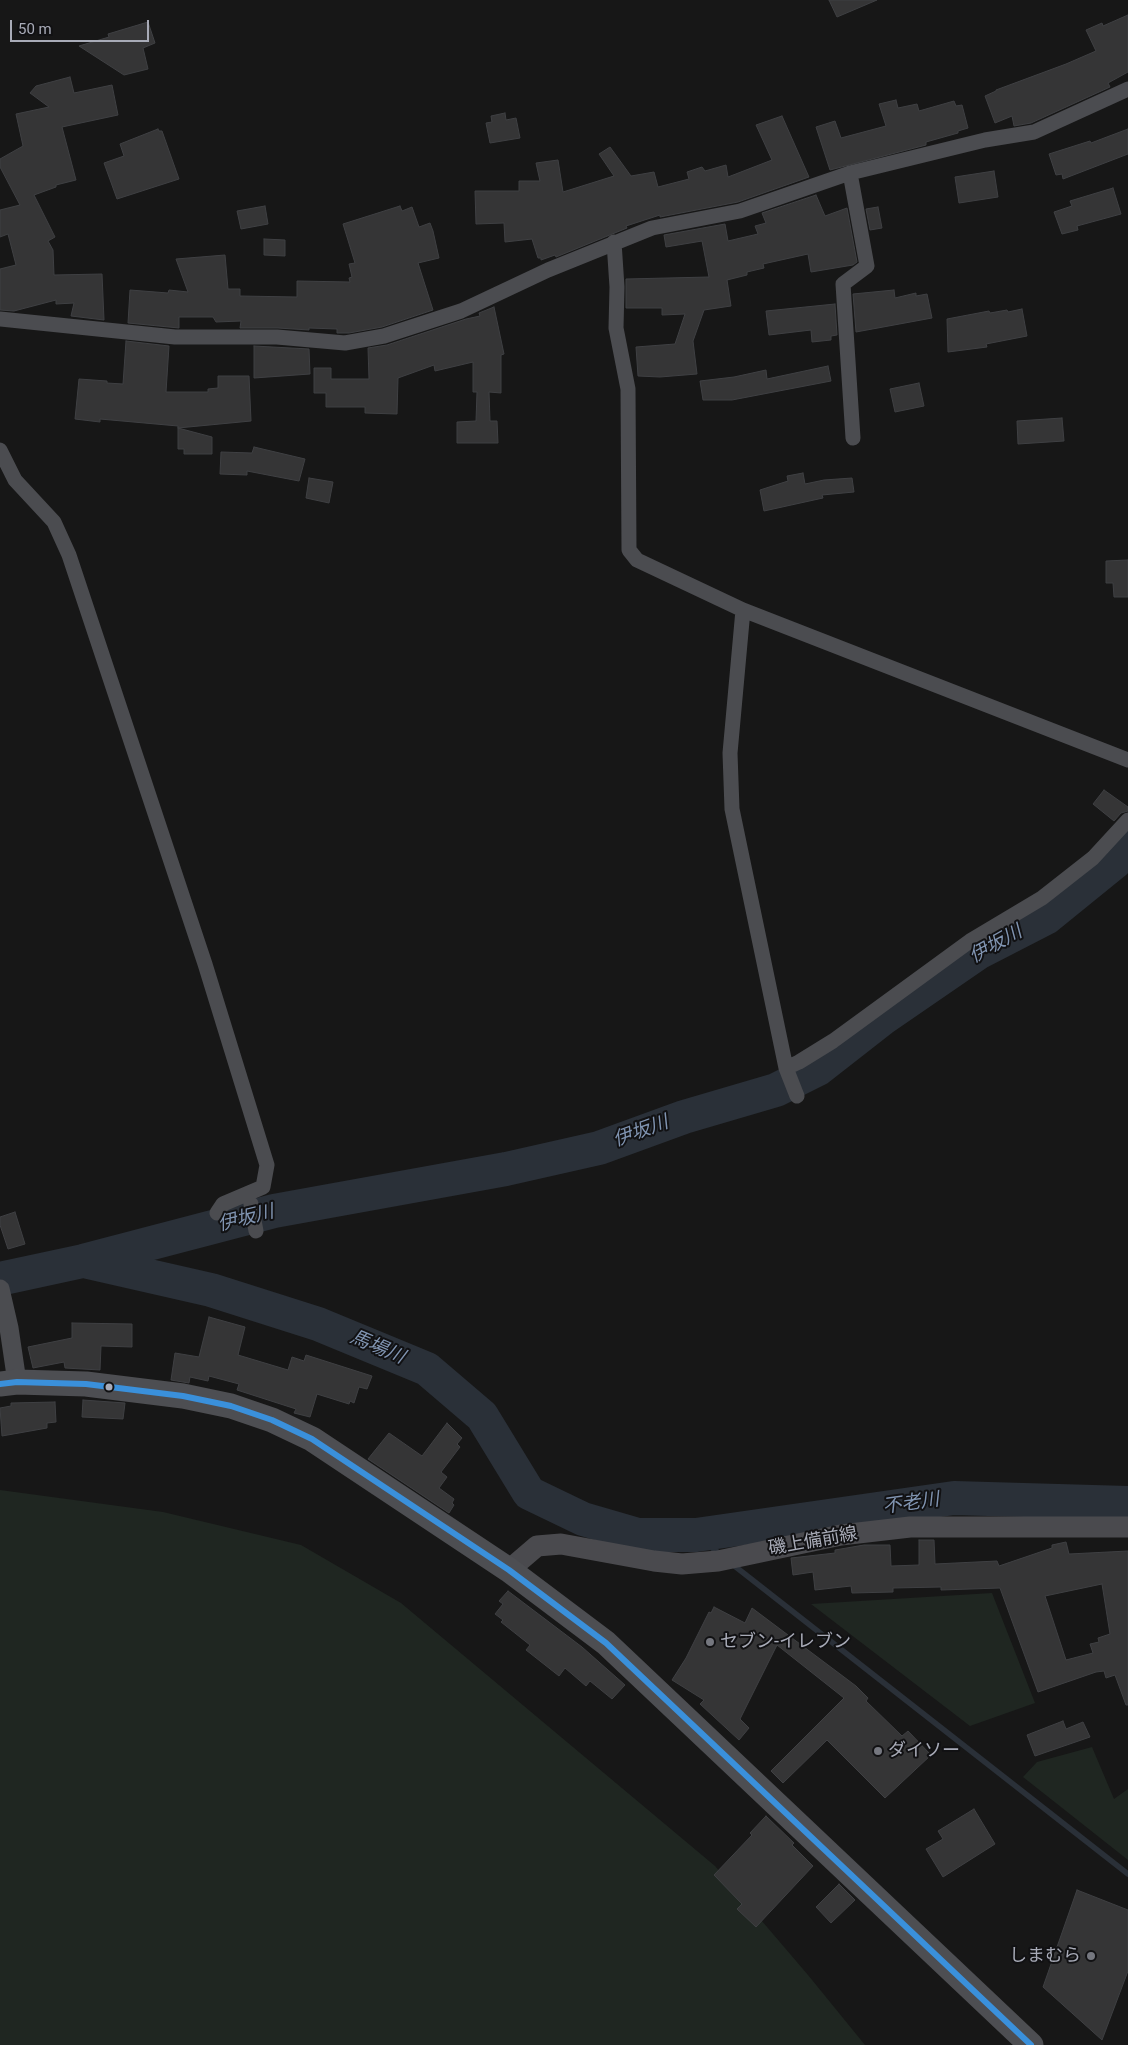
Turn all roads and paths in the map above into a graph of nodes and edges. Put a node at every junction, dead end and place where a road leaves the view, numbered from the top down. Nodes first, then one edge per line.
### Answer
1 (1128, 89) edge
2 (850, 173) junction
3 (614, 242) junction
4 (0, 320) edge
5 (852, 438) dead end
6 (0, 450) edge
7 (742, 610) junction
8 (1128, 760) edge
9 (1128, 820) edge
10 (786, 1071) junction
11 (796, 1093) dead end
12 (252, 1207) dead end
13 (217, 1213) dead end
14 (255, 1229) dead end
15 (0, 1289) edge
16 (9, 1383) edge
17 (1128, 1527) edge
18 (509, 1570) junction
19 (1032, 2045) edge

1 - 2 street
2 - 3 street
2 - 5 street
3 - 4 street
3 - 7 street
6 - 13 street
7 - 8 street
7 - 10 street
9 - 10 street
10 - 11 street
12 - 14 street
15 - 16 street
16 - 18 highway
17 - 18 main road, 磯上備前線
18 - 19 highway

